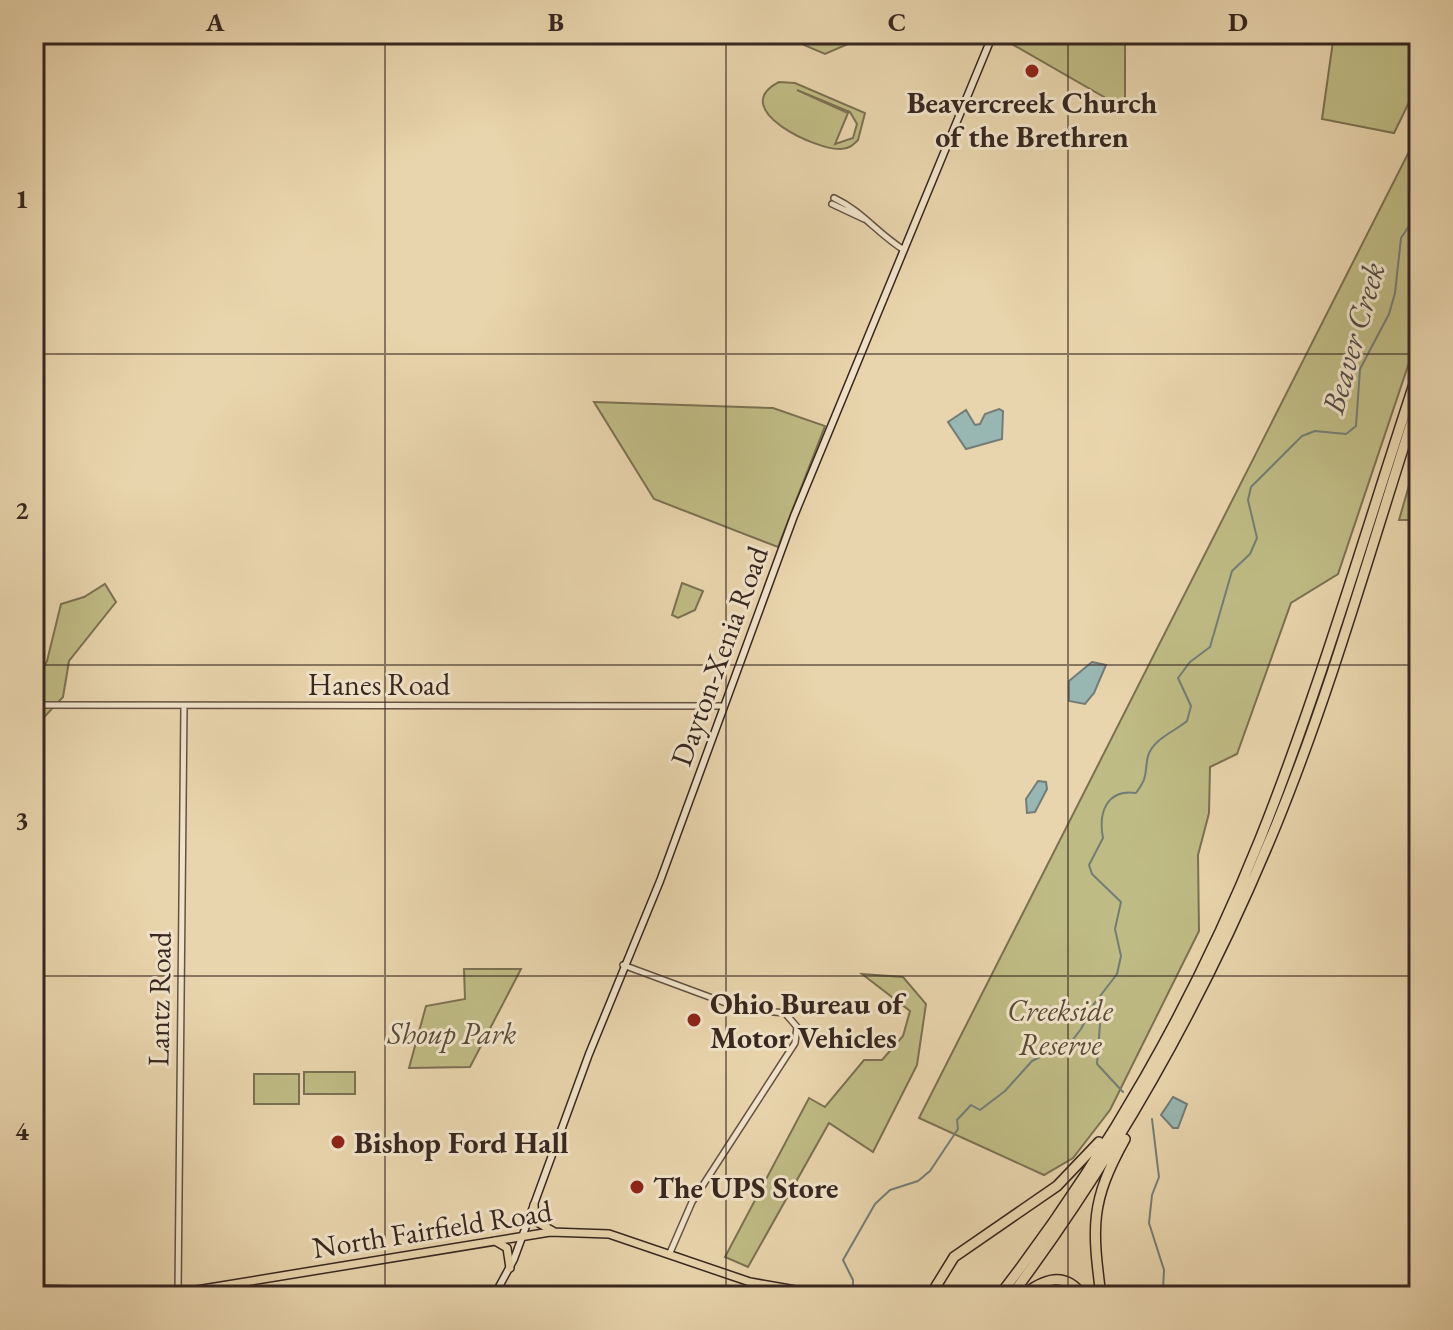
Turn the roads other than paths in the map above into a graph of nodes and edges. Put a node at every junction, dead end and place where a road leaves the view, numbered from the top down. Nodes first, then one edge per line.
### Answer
1 (993, 34) edge
2 (833, 201) dead end
3 (904, 250) junction
4 (1419, 369) edge
5 (1419, 399) edge
6 (34, 705) edge
7 (184, 706) junction
8 (724, 706) junction
9 (623, 965) junction
10 (1163, 1063) junction
11 (1128, 1104) junction
12 (534, 1205) junction
13 (555, 1232) junction
14 (522, 1237) junction
15 (495, 1241) junction
16 (668, 1256) junction
17 (510, 1268) junction
18 (34, 1289) edge
19 (178, 1293) junction
20 (494, 1296) edge
21 (829, 1296) edge
22 (930, 1296) edge
23 (999, 1296) edge
24 (1011, 1296) edge
25 (1022, 1296) edge
26 (1083, 1296) edge
27 (1101, 1296) edge

1 - 3 main road, Dayton-Xenia Road
2 - 3 street
3 - 8 main road, Dayton-Xenia Road
4 - 11 highway
5 - 10 highway
6 - 7 street, Hanes Road
7 - 8 street, Hanes Road
7 - 19 street, Lantz Road
8 - 9 main road, Dayton-Xenia Road
9 - 12 main road, Dayton-Xenia Road
9 - 16 street
10 - 24 highway
10 - 27 highway
11 - 22 highway
11 - 23 highway
12 - 13 main road
12 - 14 main road, Dayton-Xenia Road
13 - 14 main road, North Fairfield Road
13 - 16 main road, North Fairfield Road
14 - 15 main road, North Fairfield Road
14 - 17 main road, Dayton-Xenia Road
15 - 17 main road
15 - 19 main road, North Fairfield Road
16 - 21 main road, North Fairfield Road
17 - 20 main road, Dayton-Xenia Road
18 - 19 main road, North Fairfield Road
25 - 26 highway

